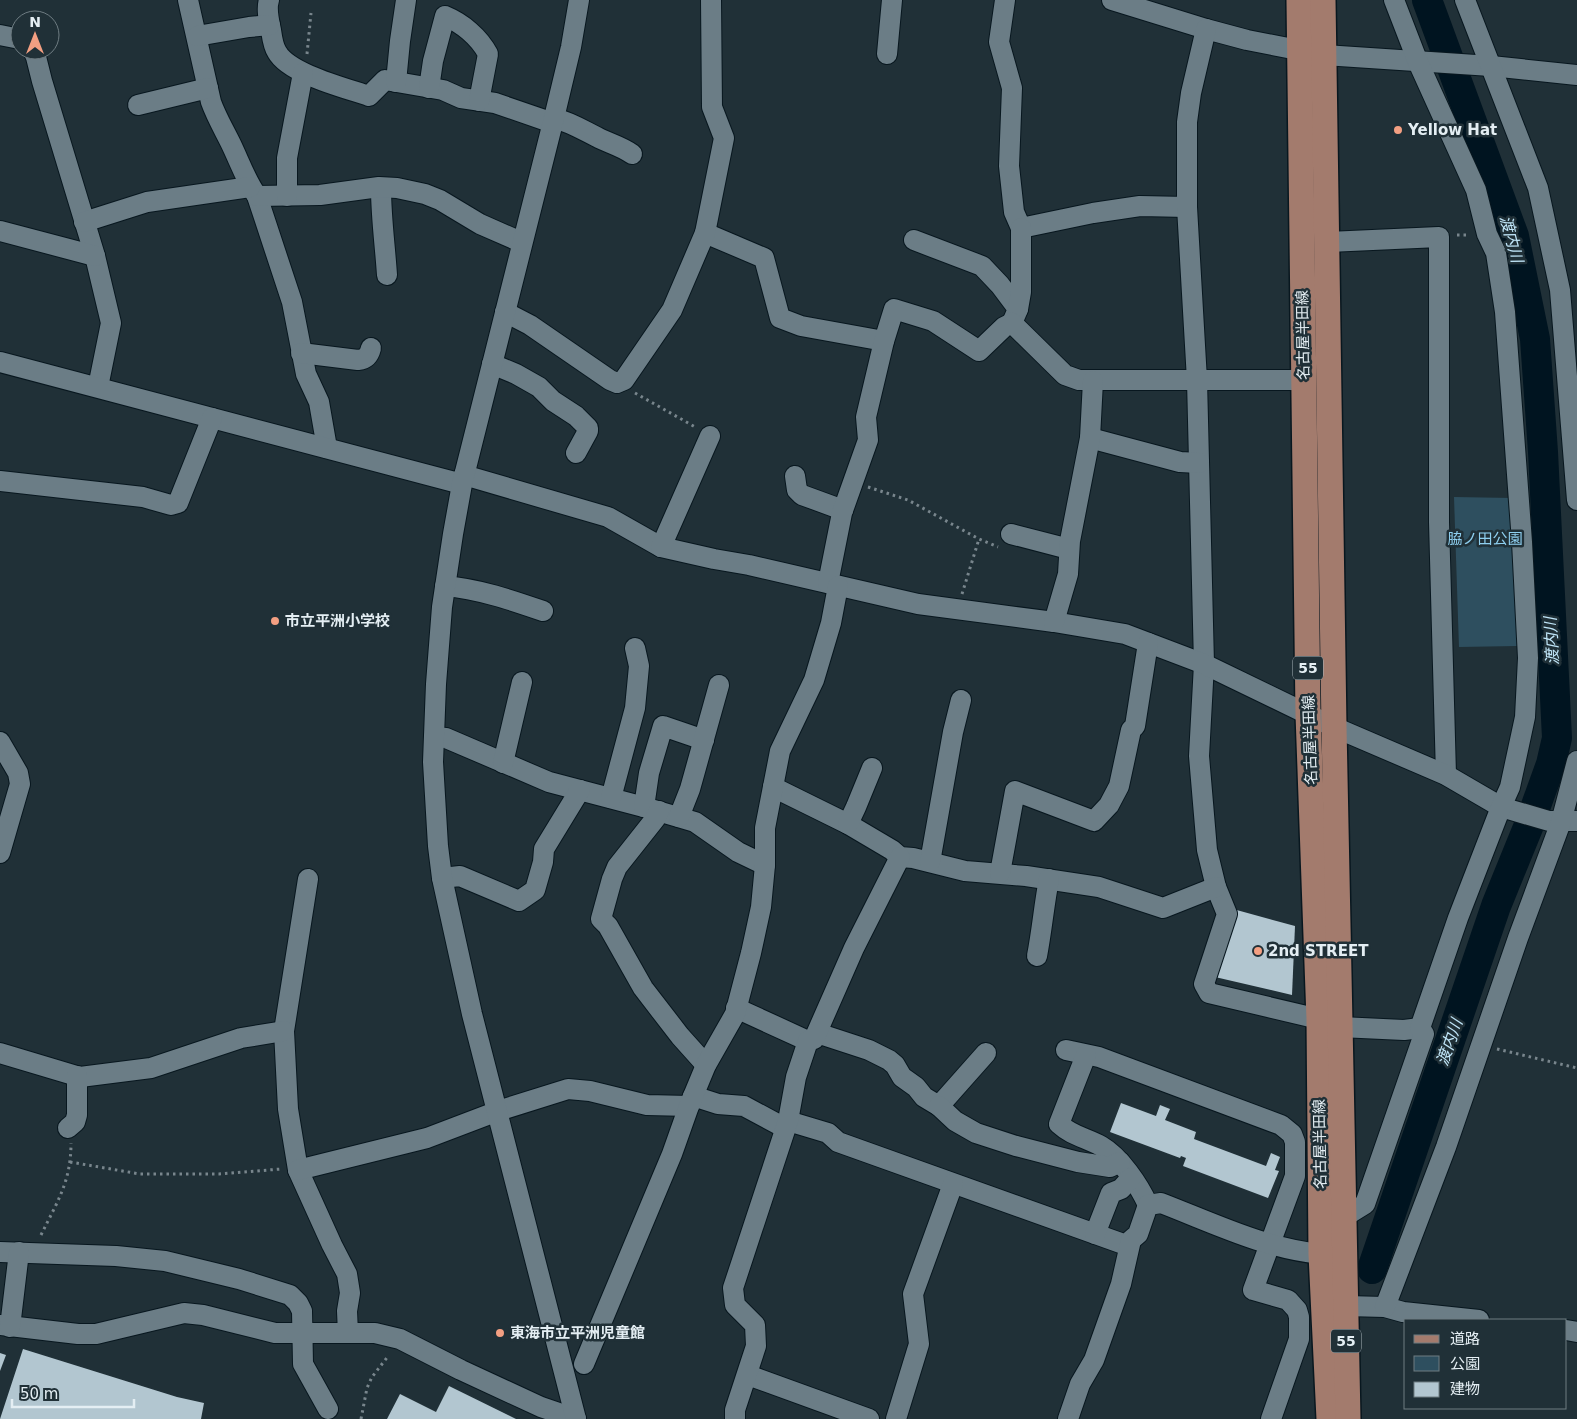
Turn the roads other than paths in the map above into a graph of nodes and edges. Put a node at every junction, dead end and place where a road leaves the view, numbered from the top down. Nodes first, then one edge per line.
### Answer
1 (188, 0) edge
2 (270, 0) edge
3 (406, 0) edge
4 (579, 0) edge
5 (892, 0) edge
6 (1005, 0) edge
7 (1112, 0) edge
8 (1299, 0) edge
9 (1323, 0) edge
10 (1394, 0) edge
11 (1466, 0) edge
12 (709, 1) edge
13 (270, 26) junction
14 (1206, 29) junction
15 (197, 36) junction
16 (1299, 50) junction
17 (887, 54) dead end
18 (1324, 55) junction
19 (37, 60) edge
20 (1426, 62) junction
21 (1484, 66) junction
22 (303, 73) junction
23 (1577, 75) edge
24 (396, 82) junction
25 (208, 88) junction
26 (429, 88) junction
27 (478, 101) junction
28 (138, 105) dead end
29 (553, 120) junction
30 (632, 154) dead end
31 (381, 188) junction
32 (254, 191) junction
33 (287, 196) junction
34 (1187, 207) junction
35 (84, 222) junction
36 (1020, 228) junction
37 (0, 231) edge
38 (705, 233) junction
39 (914, 240) dead end
40 (521, 242) junction
41 (1328, 242) junction
42 (94, 256) junction
43 (387, 274) dead end
44 (505, 312) junction
45 (1015, 316) junction
46 (884, 341) junction
47 (371, 348) dead end
48 (301, 353) junction
49 (1, 364) edge
50 (492, 364) junction
51 (1197, 380) junction
52 (1304, 380) junction
53 (1094, 381) junction
54 (98, 388) junction
55 (212, 418) junction
56 (710, 436) road end
57 (1090, 438) junction
58 (327, 448) junction
59 (576, 453) dead end
60 (1199, 462) junction
61 (795, 476) dead end
62 (463, 480) junction
63 (0, 481) edge
64 (1577, 500) edge
65 (844, 510) junction
66 (1014, 535) road end
67 (661, 547) junction
68 (1069, 549) junction
69 (833, 584) junction
70 (445, 586) junction
71 (543, 611) dead end
72 (1054, 622) junction
73 (1148, 643) junction
74 (635, 648) dead end
75 (1204, 664) junction
76 (522, 682) dead end
77 (719, 685) dead end
78 (961, 700) dead end
79 (1308, 714) junction
80 (1334, 727) junction
81 (434, 737) junction
82 (704, 740) junction
83 (0, 742) edge
84 (1577, 761) edge
85 (503, 763) junction
86 (872, 768) dead end
87 (1446, 775) junction
88 (772, 787) junction
89 (580, 790) junction
90 (611, 798) junction
91 (1505, 808) junction
92 (651, 809) junction
93 (679, 817) junction
94 (1562, 821) edge
95 (848, 824) junction
96 (0, 853) edge
97 (900, 857) junction
98 (930, 862) junction
99 (765, 865) junction
100 (1000, 873) junction
101 (442, 878) junction
102 (308, 879) dead end
103 (1048, 879) junction
104 (1216, 886) junction
105 (1037, 956) dead end
106 (736, 1008) junction
107 (1329, 1023) junction
108 (1420, 1028) junction
109 (284, 1031) junction
110 (812, 1037) junction
111 (1066, 1050) dead end
112 (0, 1053) edge
113 (986, 1054) dead end
114 (1086, 1055) junction
115 (706, 1065) junction
116 (77, 1076) junction
117 (691, 1101) junction
118 (939, 1106) junction
119 (498, 1111) junction
120 (787, 1125) junction
121 (69, 1127) road end
122 (298, 1168) junction
123 (1126, 1170) junction
124 (952, 1184) junction
125 (1148, 1205) junction
126 (1344, 1217) junction
127 (1094, 1234) junction
128 (1271, 1244) junction
129 (1129, 1246) junction
130 (9, 1252) edge
131 (1322, 1254) junction
132 (1346, 1306) junction
133 (1384, 1307) junction
134 (1470, 1319) edge
135 (5, 1326) edge
136 (348, 1333) junction
137 (303, 1334) junction
138 (584, 1364) dead end
139 (748, 1375) junction
140 (328, 1409) dead end
141 (576, 1419) edge
142 (735, 1419) edge
143 (869, 1419) edge
144 (896, 1419) edge
145 (1068, 1419) edge
146 (1271, 1419) edge
147 (1329, 1419) edge
148 (1348, 1419) edge

1 - 15 street
2 - 13 street
3 - 24 street
4 - 29 street
5 - 17 street
6 - 36 street
7 - 14 street
8 - 16 main road, 名古屋半田線 / 55
9 - 18 main road, 名古屋半田線 / 55
10 - 20 street
11 - 21 street
12 - 38 street
13 - 15 street
13 - 22 street
14 - 16 street
14 - 34 street
15 - 25 street
16 - 18 street
16 - 52 main road, 名古屋半田線 / 55
18 - 20 street
18 - 41 main road, 名古屋半田線 / 55
19 - 35 street
20 - 21 street
20 - 91 street
21 - 23 street
21 - 64 street
22 - 24 street
22 - 33 street
24 - 26 street
25 - 28 street
25 - 32 street
26 - 27 street
26 - 27 street
27 - 29 street
29 - 30 street
29 - 40 street
31 - 33 street
31 - 40 street
31 - 43 street
32 - 33 street
32 - 35 street
32 - 48 street
34 - 36 street
34 - 51 street
35 - 42 street
36 - 45 street
37 - 42 street
38 - 44 street
38 - 46 street
39 - 45 street
40 - 44 street
41 - 80 main road, 名古屋半田線 / 55
41 - 87 street
42 - 54 street
44 - 50 street
45 - 46 street
45 - 53 street
46 - 65 street
47 - 48 street
48 - 58 street
49 - 54 street
50 - 59 street
50 - 62 street
51 - 52 street
51 - 53 street
51 - 60 street
52 - 79 main road, 名古屋半田線 / 55
53 - 57 street
54 - 55 street
55 - 58 street
55 - 63 street
56 - 67 street
57 - 60 street
57 - 68 street
58 - 62 street
60 - 75 street
61 - 65 street
62 - 67 street
62 - 70 street
65 - 69 street
66 - 68 street
67 - 69 street
68 - 72 street
69 - 72 street
69 - 88 street
70 - 71 street
70 - 81 street
72 - 73 street
73 - 75 street
73 - 100 street
74 - 90 street
75 - 79 street
75 - 104 street
76 - 85 street
77 - 82 street
78 - 98 street
79 - 80 street
79 - 107 main road, 名古屋半田線 / 55
80 - 87 street
80 - 107 main road, 名古屋半田線 / 55
81 - 85 street
81 - 101 street
82 - 92 street
82 - 93 street
83 - 96 street
84 - 94 street
85 - 89 street
86 - 95 street
87 - 91 street
88 - 95 street
88 - 99 street
89 - 90 street
89 - 101 street
90 - 92 street
91 - 94 street
91 - 108 street
92 - 93 street
92 - 115 street
93 - 99 street
94 - 133 street
95 - 97 street
97 - 98 street
97 - 110 street
98 - 100 street
99 - 106 street
100 - 103 street
101 - 119 street
102 - 109 street
103 - 104 street
103 - 105 street
104 - 107 street
106 - 110 street
106 - 115 street
107 - 108 street
107 - 126 main road, 名古屋半田線 / 55
107 - 131 main road, 名古屋半田線 / 55
108 - 126 street
109 - 116 street
109 - 122 street
110 - 118 street
110 - 120 street
111 - 114 street
112 - 116 street
113 - 118 street
114 - 123 street
114 - 128 street
115 - 117 street
116 - 121 street
117 - 119 street
117 - 120 street
117 - 138 street
118 - 123 street
119 - 122 street
119 - 141 street
120 - 124 street
120 - 139 street
122 - 136 street
123 - 125 street
123 - 127 street
124 - 127 street
124 - 144 street
125 - 128 street
125 - 129 street
126 - 132 main road, 名古屋半田線 / 55
127 - 129 street
128 - 131 street
128 - 146 street
129 - 145 street
130 - 135 street
130 - 137 street
131 - 147 main road, 名古屋半田線 / 55
132 - 133 street
132 - 148 main road, 名古屋半田線 / 55
133 - 134 street
135 - 137 street
136 - 137 street
136 - 141 street
137 - 140 street
139 - 142 street
139 - 143 street

